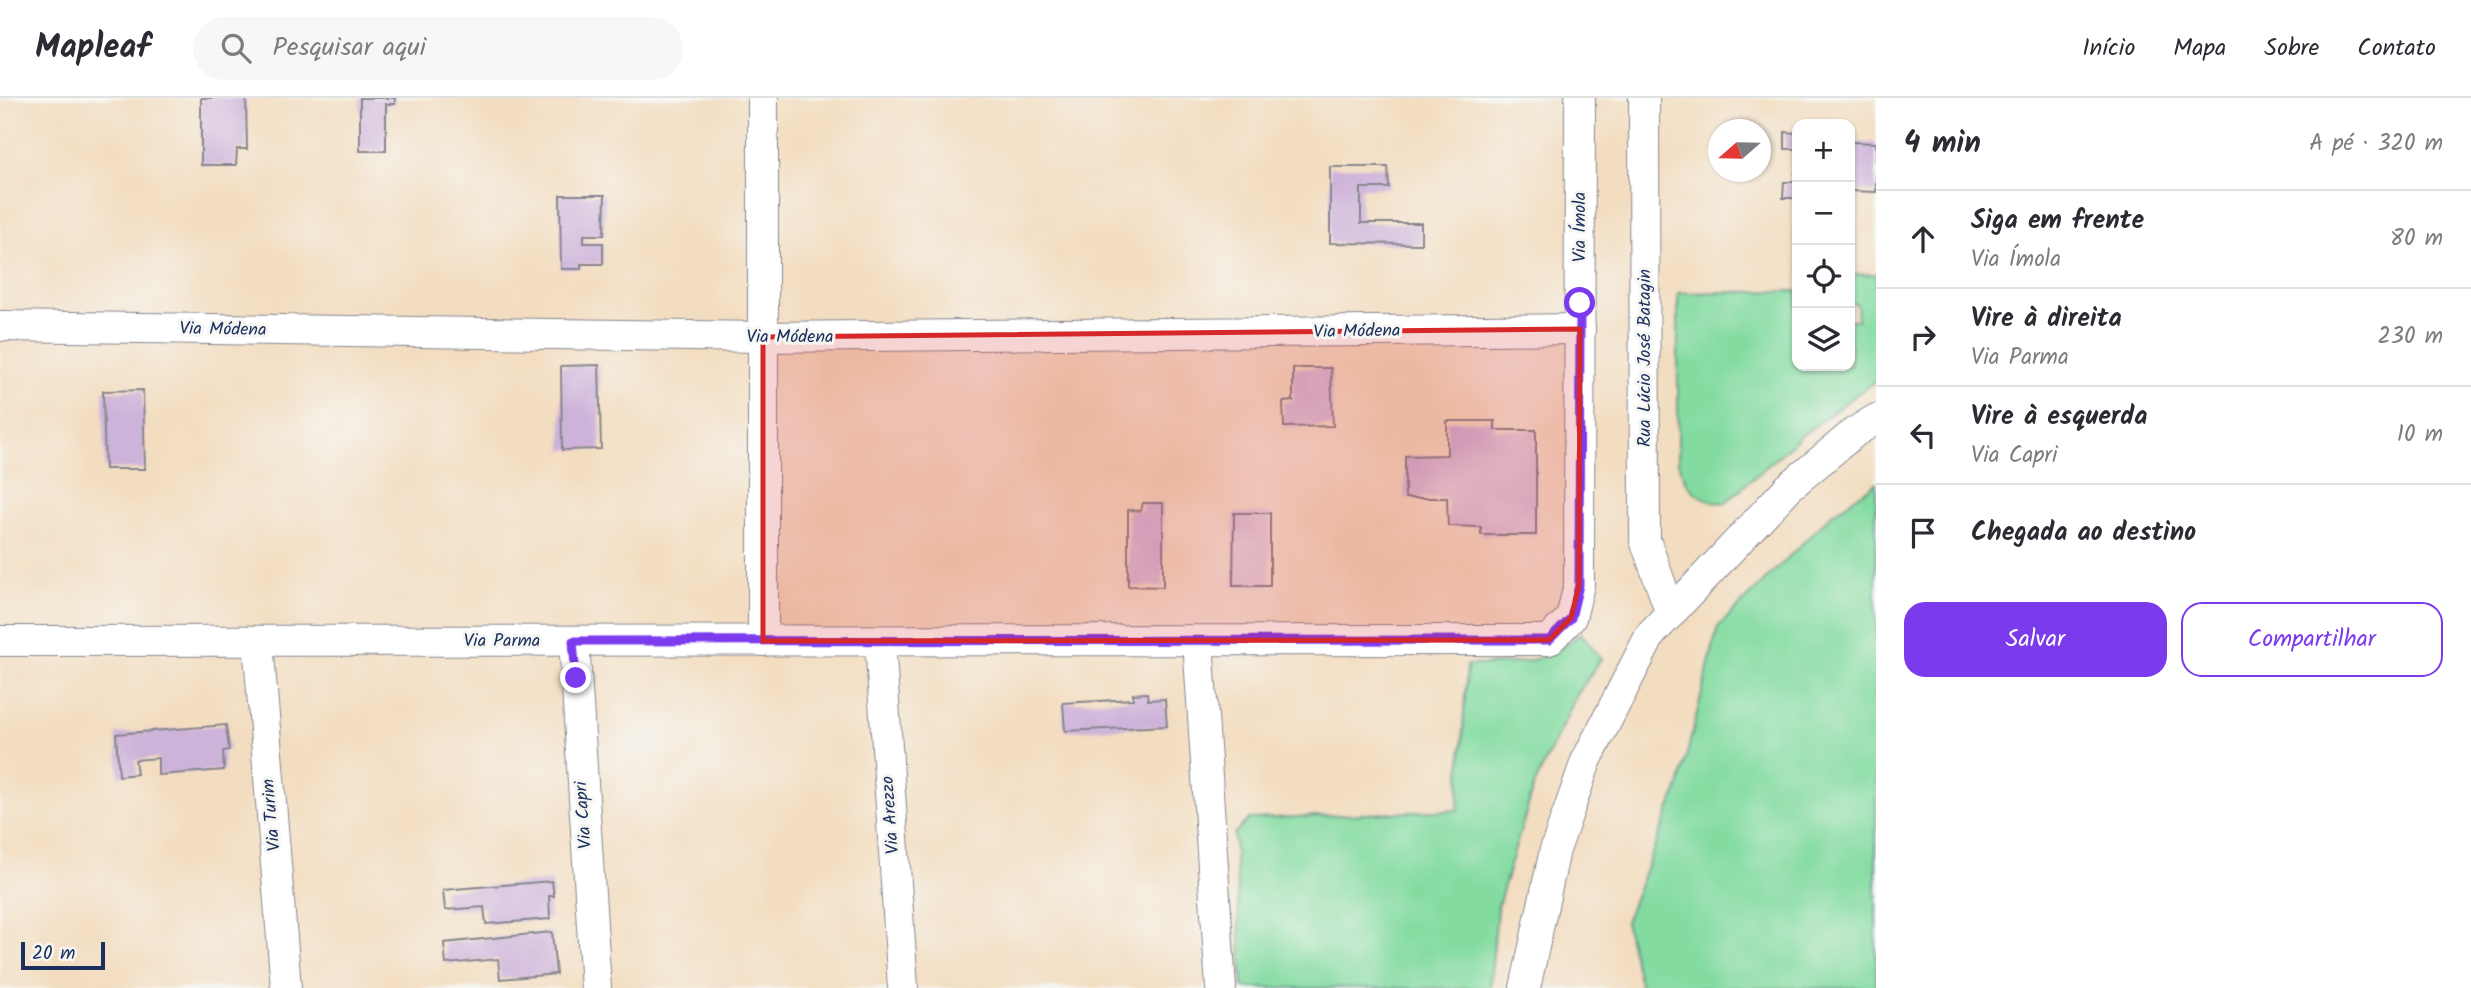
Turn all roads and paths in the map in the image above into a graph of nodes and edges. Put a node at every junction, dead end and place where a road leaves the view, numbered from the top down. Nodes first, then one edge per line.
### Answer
1 (763, 98) edge
2 (1580, 98) edge
3 (1644, 98) edge
4 (0, 327) edge
5 (1580, 329) junction
6 (763, 337) junction
7 (1876, 419) edge
8 (1671, 613) junction
9 (1198, 640) junction
10 (1549, 640) joint
11 (0, 641) edge
12 (573, 641) junction
13 (763, 641) junction
14 (880, 641) junction
15 (258, 642) junction
16 (286, 988) edge
17 (596, 988) edge
18 (903, 988) edge
19 (1221, 988) edge
20 (1525, 988) edge

1 - 6 street
2 - 5 street, Via Ímola
3 - 8 street, Rua Lúcio José Batagin
4 - 6 street, Via Módena
5 - 6 street, Via Módena
5 - 10 street, Via Ímola
6 - 13 street
7 - 8 street
8 - 20 street
9 - 10 street, Via Parma
9 - 14 street, Via Parma
9 - 19 street
11 - 15 street, Via Parma
12 - 13 street, Via Parma
12 - 15 street, Via Parma
12 - 17 street, Via Capri
13 - 14 street, Via Parma
14 - 18 street, Via Arezzo
15 - 16 street, Via Turim

